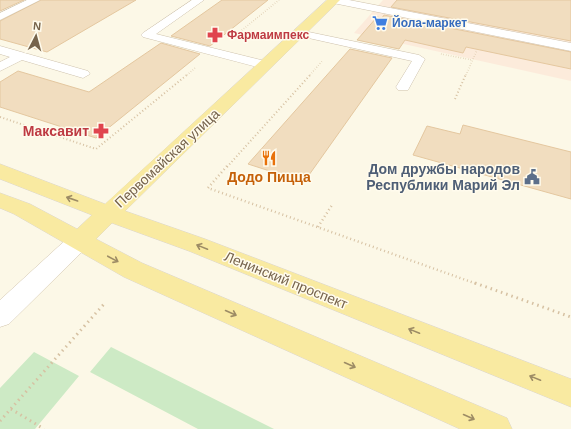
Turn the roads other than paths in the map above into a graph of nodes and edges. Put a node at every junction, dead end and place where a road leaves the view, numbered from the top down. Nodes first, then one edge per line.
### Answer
1 (35, 0) edge
2 (199, 0) edge
3 (333, 0) edge
4 (0, 17) edge
5 (299, 33) junction
6 (571, 47) edge
7 (0, 50) edge
8 (20, 56) junction
9 (265, 65) junction
10 (0, 67) edge
11 (83, 74) dead end
12 (403, 87) dead end
13 (0, 171) edge
14 (0, 200) edge
15 (109, 212) junction
16 (79, 241) junction
17 (0, 316) edge
18 (571, 393) edge
19 (496, 429) edge

1 - 4 lane
2 - 9 lane
3 - 5 main road, Первомайская улица
3 - 6 lane
5 - 9 main road, Первомайская улица
5 - 12 lane
7 - 8 lane
8 - 10 lane
8 - 11 lane
9 - 15 main road, Первомайская улица
15 -> 13 main road, Ленинский проспект
14 - 16 main road
15 - 16 main road, Первомайская улица
18 -> 15 main road, Ленинский проспект
16 - 17 main road, Первомайская улица
16 -> 19 main road

